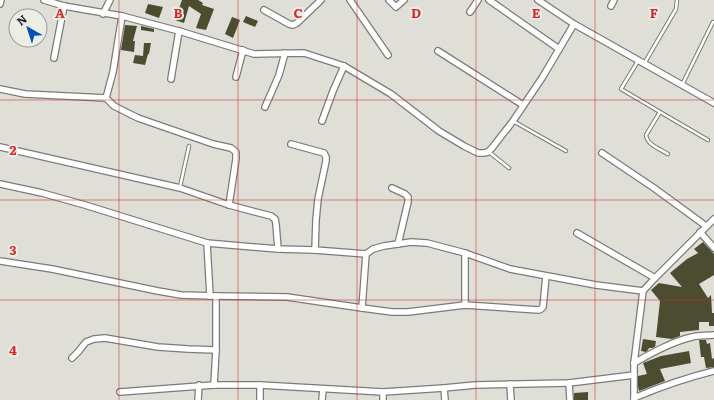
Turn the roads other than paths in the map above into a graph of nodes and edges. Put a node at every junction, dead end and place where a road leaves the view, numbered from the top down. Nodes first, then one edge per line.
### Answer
1 (1, 0) edge
2 (44, 0) edge
3 (110, 0) edge
4 (321, 0) edge
5 (350, 0) edge
6 (389, 0) edge
7 (404, 0) edge
8 (478, 0) edge
9 (488, 0) edge
10 (538, 0) edge
11 (677, 0) edge
12 (0, 4) edge
13 (64, 6) junction
14 (264, 10) dead end
15 (470, 12) dead end
16 (104, 14) junction
17 (122, 16) junction
18 (713, 22) edge
19 (574, 24) junction
20 (179, 31) junction
21 (558, 49) junction
22 (243, 50) junction
23 (438, 51) dead end
24 (285, 53) junction
25 (388, 55) dead end
26 (54, 58) dead end
27 (638, 61) junction
28 (644, 64) junction
29 (344, 66) junction
30 (236, 77) dead end
31 (171, 79) dead end
32 (682, 85) junction
33 (0, 88) edge
34 (106, 98) junction
35 (714, 103) edge
36 (524, 105) junction
37 (265, 107) dead end
38 (660, 112) junction
39 (322, 121) dead end
40 (513, 121) junction
41 (708, 140) dead end
42 (291, 144) dead end
43 (189, 146) dead end
44 (0, 147) edge
45 (566, 151) dead end
46 (488, 152) junction
47 (602, 153) dead end
48 (668, 154) dead end
49 (509, 168) dead end
50 (0, 184) edge
51 (180, 188) junction
52 (392, 188) dead end
53 (229, 205) junction
54 (714, 219) edge
55 (706, 226) junction
56 (700, 232) junction
57 (577, 233) dead end
58 (207, 243) junction
59 (398, 244) junction
60 (714, 248) edge
61 (278, 249) junction
62 (315, 250) junction
63 (465, 253) junction
64 (366, 254) junction
65 (0, 261) edge
66 (546, 276) junction
67 (655, 278) junction
68 (643, 291) junction
69 (213, 296) junction
70 (465, 305) junction
71 (362, 308) junction
72 (714, 335) edge
73 (216, 350) junction
74 (72, 358) dead end
75 (634, 363) junction
76 (714, 372) edge
77 (634, 375) junction
78 (569, 383) junction
79 (510, 384) junction
80 (199, 385) junction
81 (214, 385) junction
82 (260, 385) junction
83 (322, 388) junction
84 (444, 388) junction
85 (120, 392) dead end
86 (383, 392) junction
87 (634, 399) edge
88 (198, 400) edge
89 (260, 400) edge
90 (322, 400) edge
91 (383, 400) edge
92 (445, 400) edge
93 (511, 400) edge
94 (570, 400) edge

1 - 12 street
2 - 13 street
3 - 16 street
4 - 14 street
5 - 25 street
6 - 7 street
8 - 15 street
9 - 21 street
10 - 19 street
11 - 28 lane
13 - 16 street
13 - 26 street
16 - 17 street
17 - 20 street
17 - 34 street
18 - 32 lane
19 - 21 street
19 - 27 street
20 - 22 street
20 - 31 street
21 - 36 street
22 - 24 street
22 - 30 street
23 - 36 street
24 - 29 street
24 - 37 street
27 - 28 street
27 - 38 lane
28 - 32 street
29 - 39 street
29 - 46 street
32 - 35 street
33 - 34 street
34 - 53 street
36 - 40 street
38 - 41 lane
38 - 48 lane
40 - 45 lane
40 - 46 street
42 - 62 street
43 - 51 lane
44 - 51 street
46 - 49 lane
47 - 55 street
50 - 58 street
51 - 53 street
52 - 59 street
53 - 61 street
54 - 55 street
55 - 56 street
56 - 60 street
56 - 67 street
57 - 67 street
58 - 61 street
58 - 69 street
59 - 63 street
59 - 64 street
61 - 62 street
62 - 64 street
63 - 66 street
63 - 70 street
64 - 71 street
65 - 69 street
66 - 68 street
66 - 70 street
67 - 68 street
68 - 75 street
69 - 71 street
69 - 73 street
70 - 71 street
72 - 75 street
73 - 74 street
73 - 81 street
75 - 77 street
76 - 87 street
77 - 78 street
77 - 87 street
78 - 79 street
78 - 94 street
79 - 84 street
79 - 93 street
80 - 81 street
80 - 85 street
80 - 88 street
81 - 82 street
82 - 83 street
82 - 89 street
83 - 86 street
83 - 90 street
84 - 86 street
84 - 92 street
86 - 91 street

